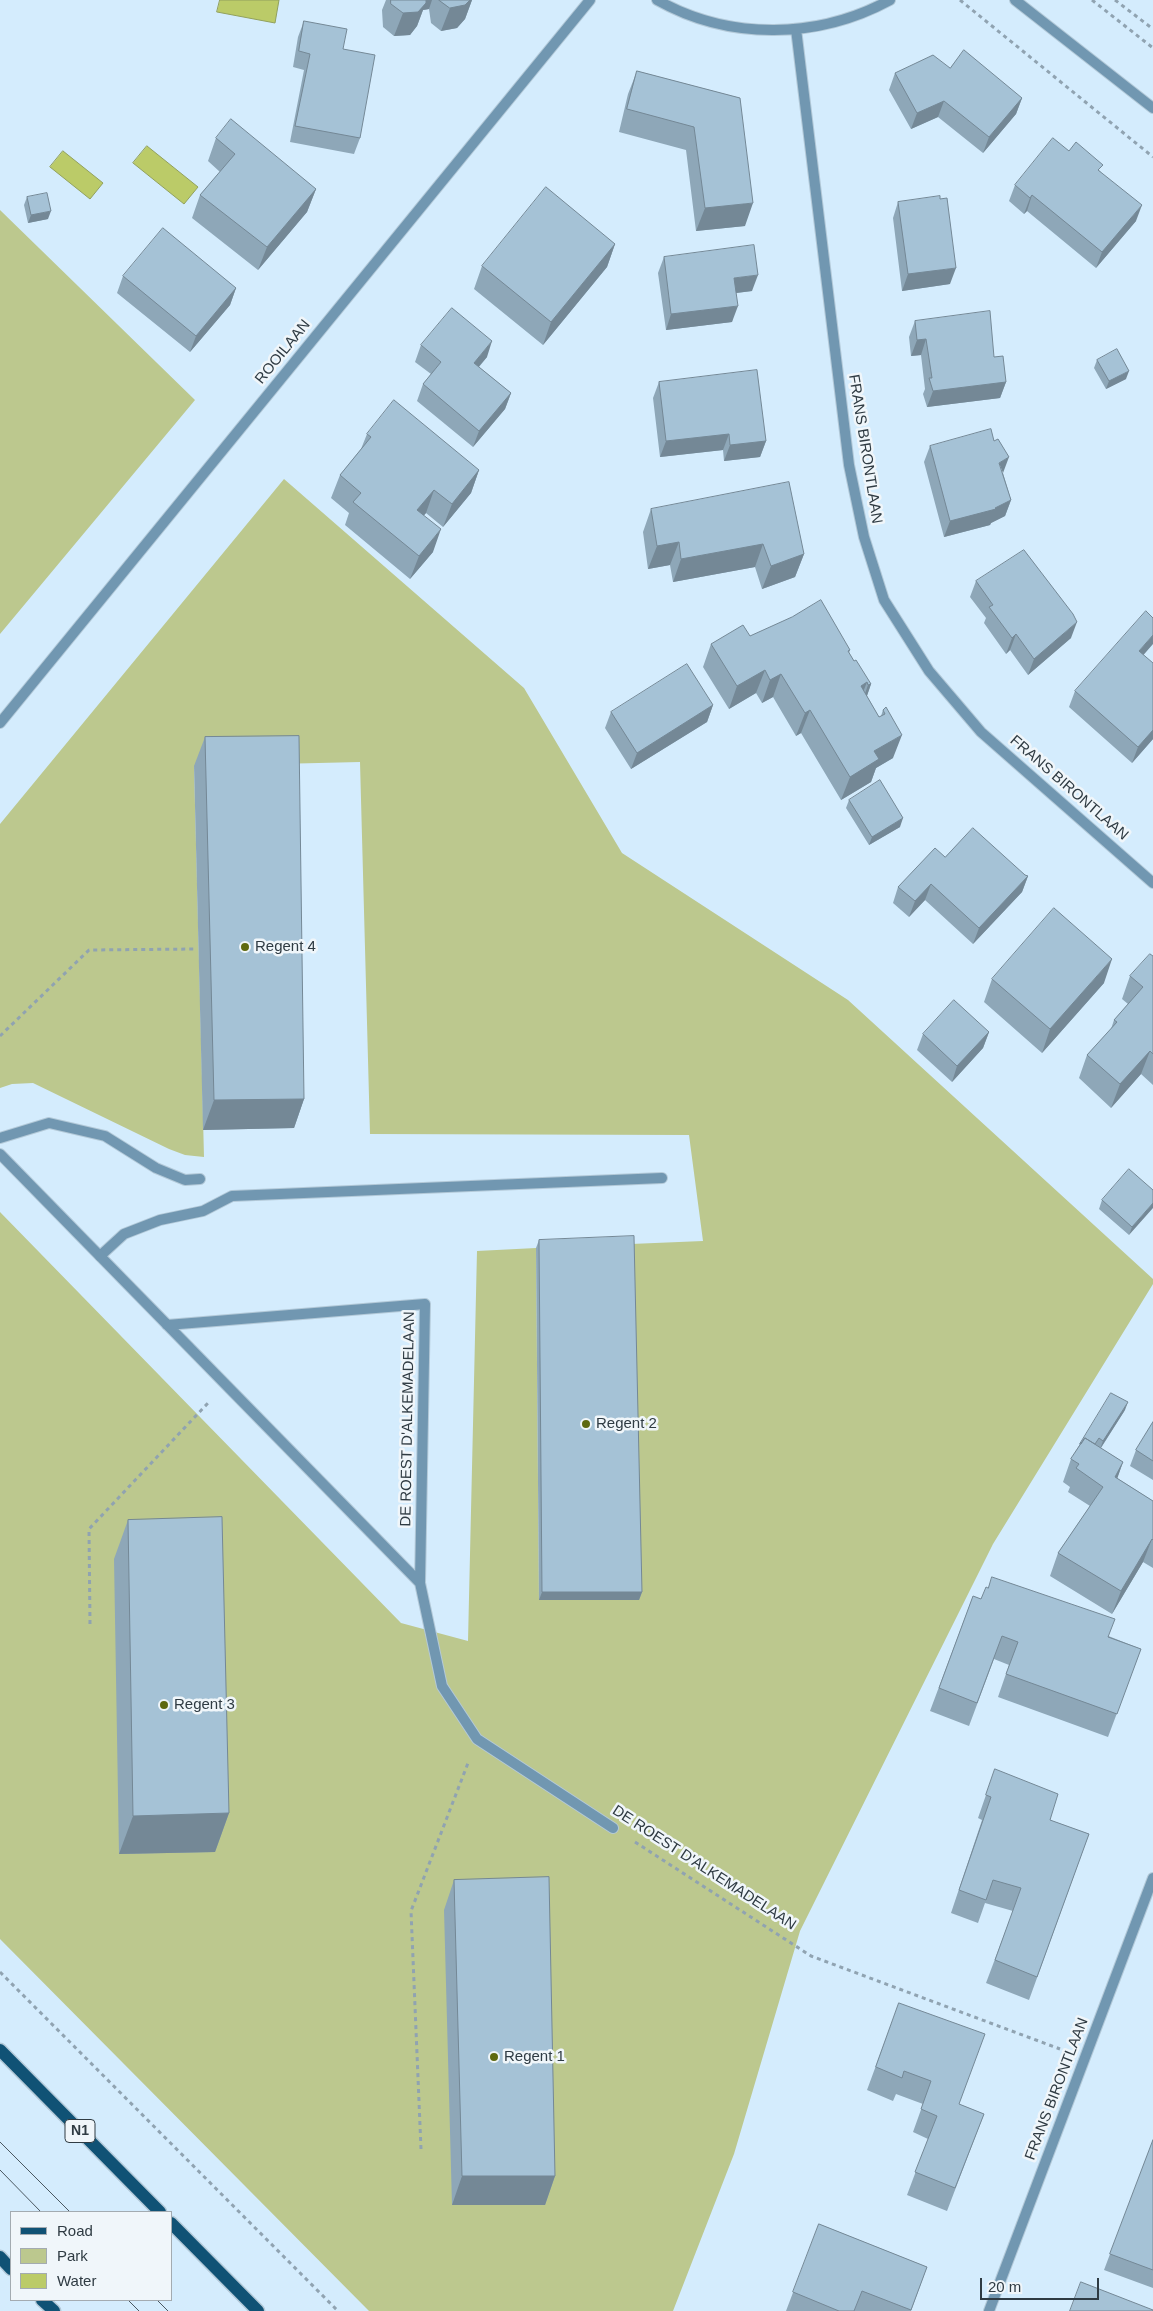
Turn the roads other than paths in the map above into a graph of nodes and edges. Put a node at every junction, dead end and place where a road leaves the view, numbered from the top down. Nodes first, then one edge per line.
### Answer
1 (590, 0) edge
2 (657, 0) edge
3 (890, 0) edge
4 (1015, 0) edge
5 (796, 29) junction
6 (1153, 108) edge
7 (0, 723) edge
8 (1153, 883) edge
9 (0, 1138) edge
10 (0, 1154) edge
11 (662, 1178) dead end
12 (200, 1179) dead end
13 (100, 1256) junction
14 (167, 1325) junction
15 (420, 1583) junction
16 (613, 1828) road end
17 (1153, 1878) edge
18 (0, 2050) edge
19 (159, 2211) edge
20 (172, 2224) edge
21 (0, 2257) edge
22 (10, 2267) edge
23 (43, 2301) edge
24 (54, 2311) edge
25 (258, 2311) edge
26 (989, 2311) edge

1 - 7 street, ROOILAAN
2 - 5 street
3 - 5 street
4 - 6 street
5 - 8 street, FRANS BIRONTLAAN
9 - 12 street
10 - 13 street
11 - 13 street
13 - 14 street
14 - 15 street
14 - 15 street, DE ROEST D'ALKEMADELAAN
15 - 16 street, DE ROEST D'ALKEMADELAAN
17 - 26 street, FRANS BIRONTLAAN
18 - 19 main road, N1
20 - 25 main road
21 - 22 main road
23 - 24 main road

